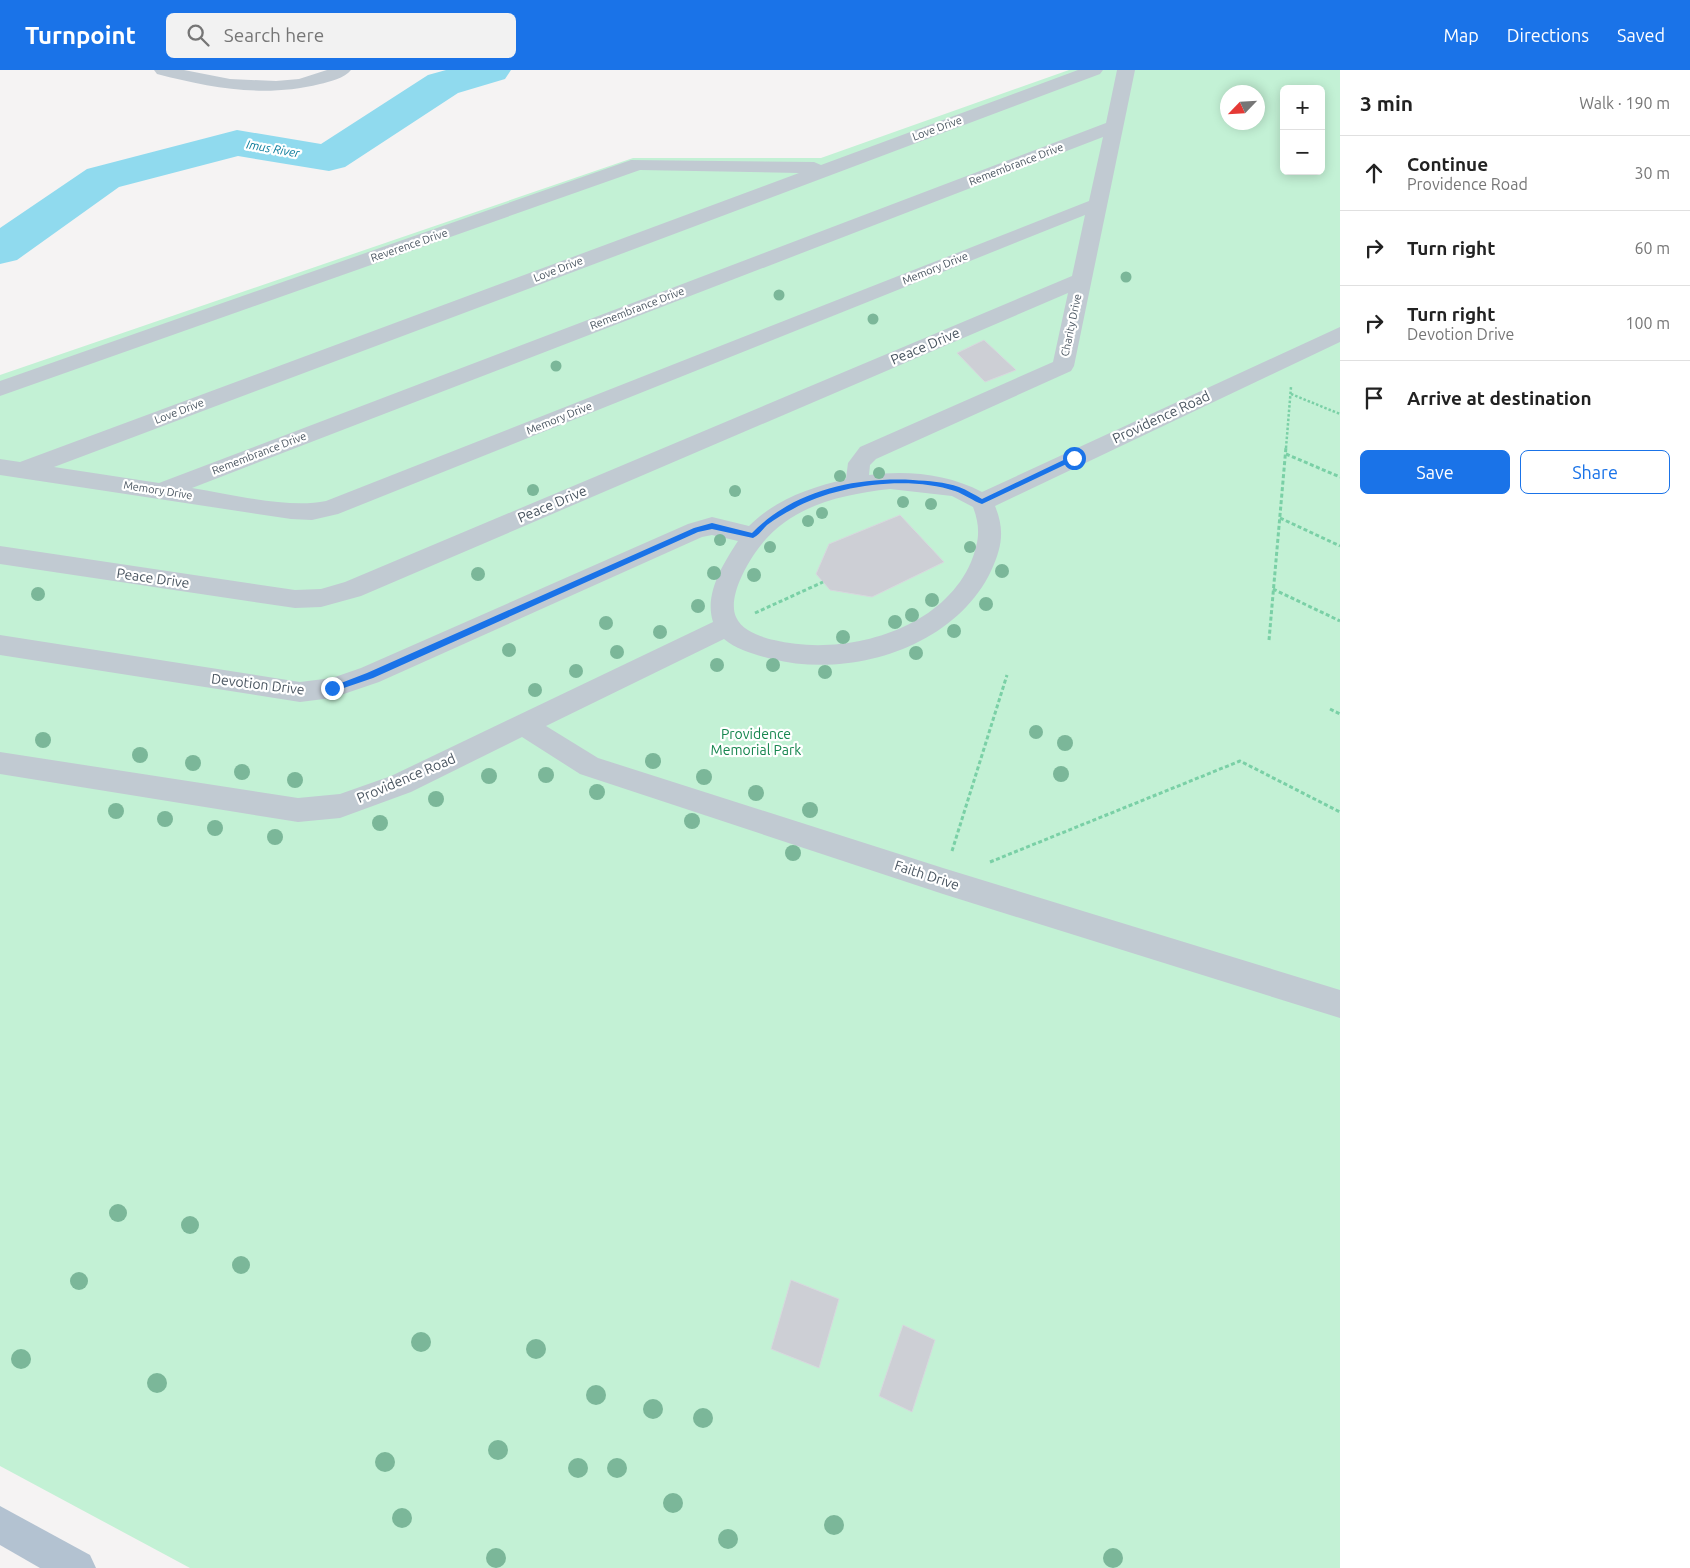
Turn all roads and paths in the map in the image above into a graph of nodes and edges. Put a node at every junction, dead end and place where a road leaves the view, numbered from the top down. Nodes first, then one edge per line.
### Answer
1 (163, 70) edge
2 (342, 70) edge
3 (1094, 70) edge
4 (1126, 70) edge
5 (1114, 126) junction
6 (828, 168) junction
7 (1097, 204) junction
8 (1081, 280) junction
9 (1340, 334) edge
10 (1294, 354) junction
11 (0, 389) edge
12 (1291, 394) junction
13 (1340, 414) edge
14 (1286, 454) junction
15 (0, 467) edge
16 (23, 470) junction
17 (1340, 477) edge
18 (858, 484) junction
19 (161, 491) junction
20 (982, 502) junction
21 (1280, 518) junction
22 (753, 536) junction
23 (1340, 546) edge
24 (0, 555) edge
25 (823, 582) dead end
26 (1274, 590) junction
27 (1340, 621) edge
28 (727, 626) junction
29 (1269, 640) dead end
30 (0, 645) edge
31 (1007, 675) dead end
32 (1330, 709) dead end
33 (1340, 714) edge
34 (524, 725) junction
35 (0, 763) edge
36 (1340, 812) edge
37 (943, 881) junction
38 (1340, 1004) edge
39 (0, 1525) edge
40 (77, 1568) edge

1 - 2 street
3 - 6 street, Love Drive
4 - 5 street, Charity Drive
5 - 7 street, Charity Drive
5 - 19 street, Remembrance Drive
6 - 11 street, Reverence Drive
6 - 16 street, Love Drive
7 - 8 street, Charity Drive
7 - 19 street, Memory Drive
8 - 18 street, Charity Drive
8 - 24 street, Peace Drive
9 - 10 street, Providence Road
10 - 12 path
10 - 20 street, Providence Road
12 - 13 path
12 - 14 path
14 - 17 path
14 - 21 path
15 - 16 street, Memory Drive
16 - 19 street, Memory Drive
18 - 20 street
18 - 22 street
20 - 28 street
21 - 23 path
21 - 26 path
22 - 28 street
22 - 30 street, Devotion Drive
25 - 28 path
26 - 27 path
26 - 29 path
28 - 34 street, Providence Road
31 - 37 path
32 - 33 path
34 - 35 street, Providence Road
34 - 37 street, Faith Drive
36 - 37 path
37 - 38 street, Faith Drive
39 - 40 main road

